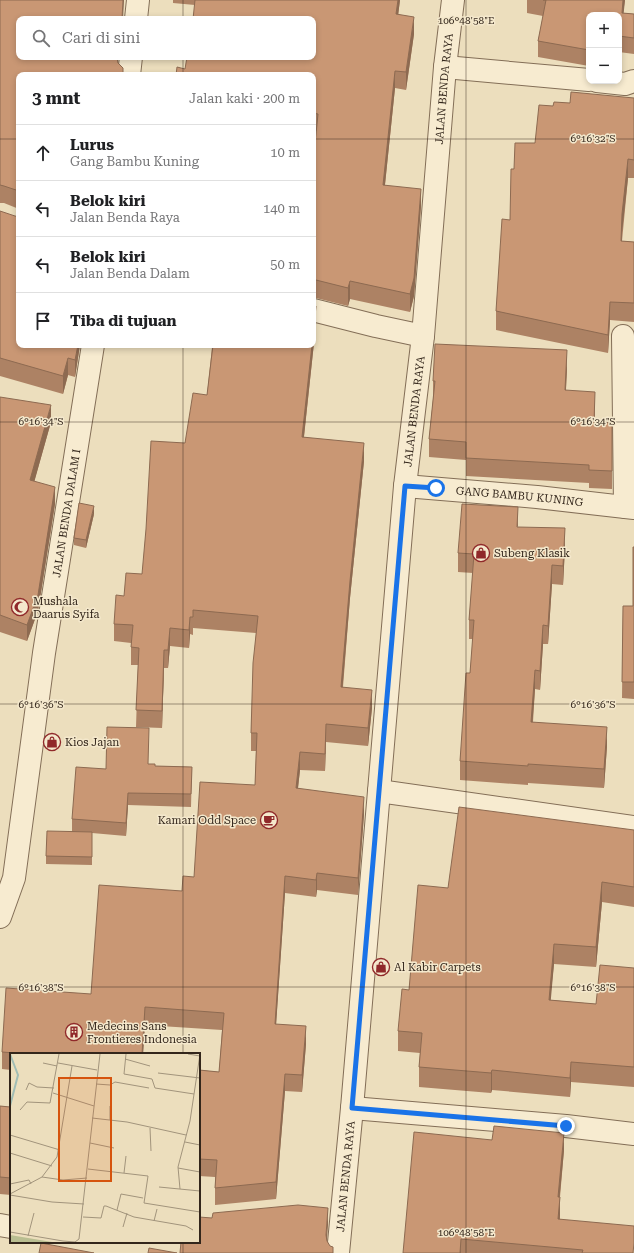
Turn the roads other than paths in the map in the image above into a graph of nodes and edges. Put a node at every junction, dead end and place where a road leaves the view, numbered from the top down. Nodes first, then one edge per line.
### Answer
1 (138, 0) edge
2 (453, 0) edge
3 (136, 16) edge
4 (131, 60) edge
5 (445, 67) junction
6 (129, 72) edge
7 (586, 80) edge
8 (634, 81) edge
9 (622, 84) edge
10 (316, 311) edge
11 (423, 336) junction
12 (623, 336) dead end
13 (93, 348) edge
14 (405, 486) junction
15 (630, 507) edge
16 (379, 790) junction
17 (634, 827) edge
18 (7, 875) edge
19 (0, 917) edge
20 (352, 1108) junction
21 (634, 1134) edge
22 (343, 1206) junction
23 (320, 1208) edge
24 (0, 1225) edge
25 (10, 1227) edge
26 (338, 1253) edge

1 - 3 street
2 - 5 street, JALAN BENDA RAYA
4 - 6 street
5 - 7 street
5 - 11 street, JALAN BENDA RAYA
8 - 9 street
10 - 11 street
11 - 14 street, JALAN BENDA RAYA
12 - 15 street
13 - 18 street, JALAN BENDA DALAM I
14 - 15 street, GANG BAMBU KUNING
14 - 16 street, JALAN BENDA RAYA
16 - 17 street
16 - 20 street, JALAN BENDA RAYA
18 - 19 street, JALAN BENDA DALAM I
20 - 21 street
20 - 22 street, JALAN BENDA RAYA
22 - 23 street
22 - 26 street, JALAN BENDA RAYA
24 - 25 street

